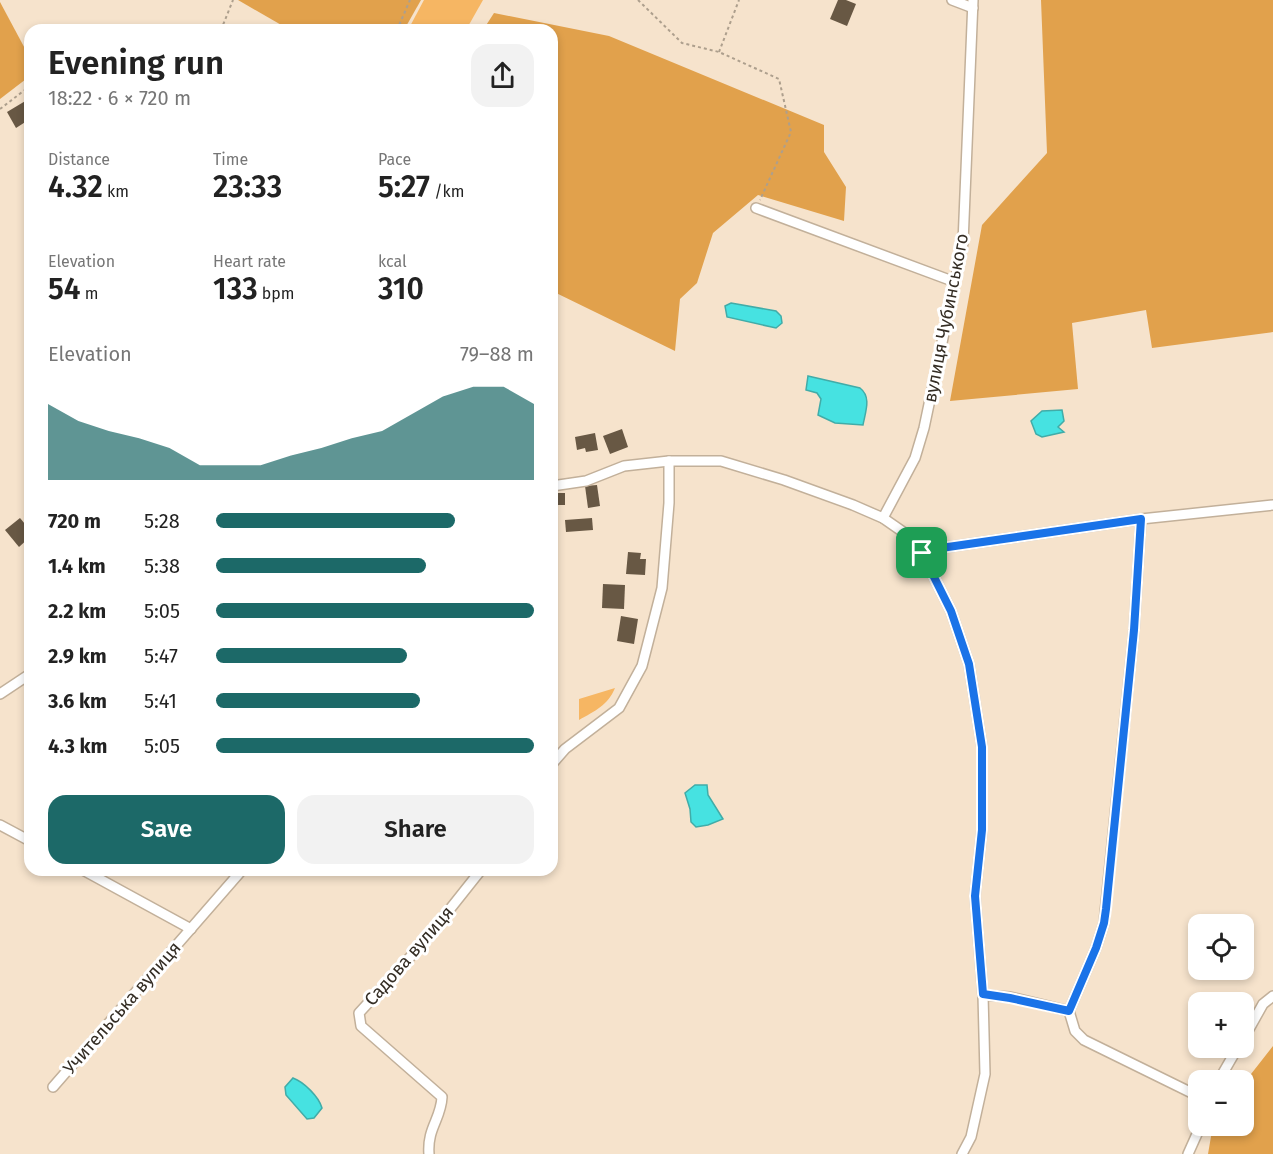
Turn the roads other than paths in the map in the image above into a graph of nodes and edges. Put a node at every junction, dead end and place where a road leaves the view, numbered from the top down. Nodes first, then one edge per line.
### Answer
1 (952, 0) edge
2 (973, 4) edge
3 (756, 208) road end
4 (956, 282) junction
5 (669, 461) junction
6 (558, 485) edge
7 (1273, 505) edge
8 (883, 518) junction
9 (1141, 519) junction
10 (922, 553) junction
11 (24, 678) edge
12 (0, 694) edge
13 (558, 757) edge
14 (0, 825) edge
15 (24, 838) edge
16 (94, 876) edge
17 (237, 876) edge
18 (476, 876) edge
19 (191, 929) junction
20 (983, 994) junction
21 (1273, 996) edge
22 (1069, 1011) junction
23 (1254, 1020) edge
24 (53, 1087) dead end
25 (1188, 1091) edge
26 (1196, 1136) edge
27 (429, 1154) edge
28 (962, 1154) edge
29 (1188, 1154) edge

1 - 2 street
2 - 4 street, вулиця Чубинського
3 - 4 street
4 - 8 street, вулиця Чубинського
5 - 6 street
5 - 8 street
5 - 13 street
7 - 9 street
8 - 10 street
9 - 10 street
9 - 22 street
10 - 20 street
11 - 12 street
14 - 15 street
16 - 19 street, Учительська вулиця
17 - 19 street, Учительська вулиця
18 - 27 street, Садова вулиця
19 - 24 street, Учительська вулиця
20 - 22 street
20 - 28 street
21 - 23 street
22 - 25 street
26 - 29 street

